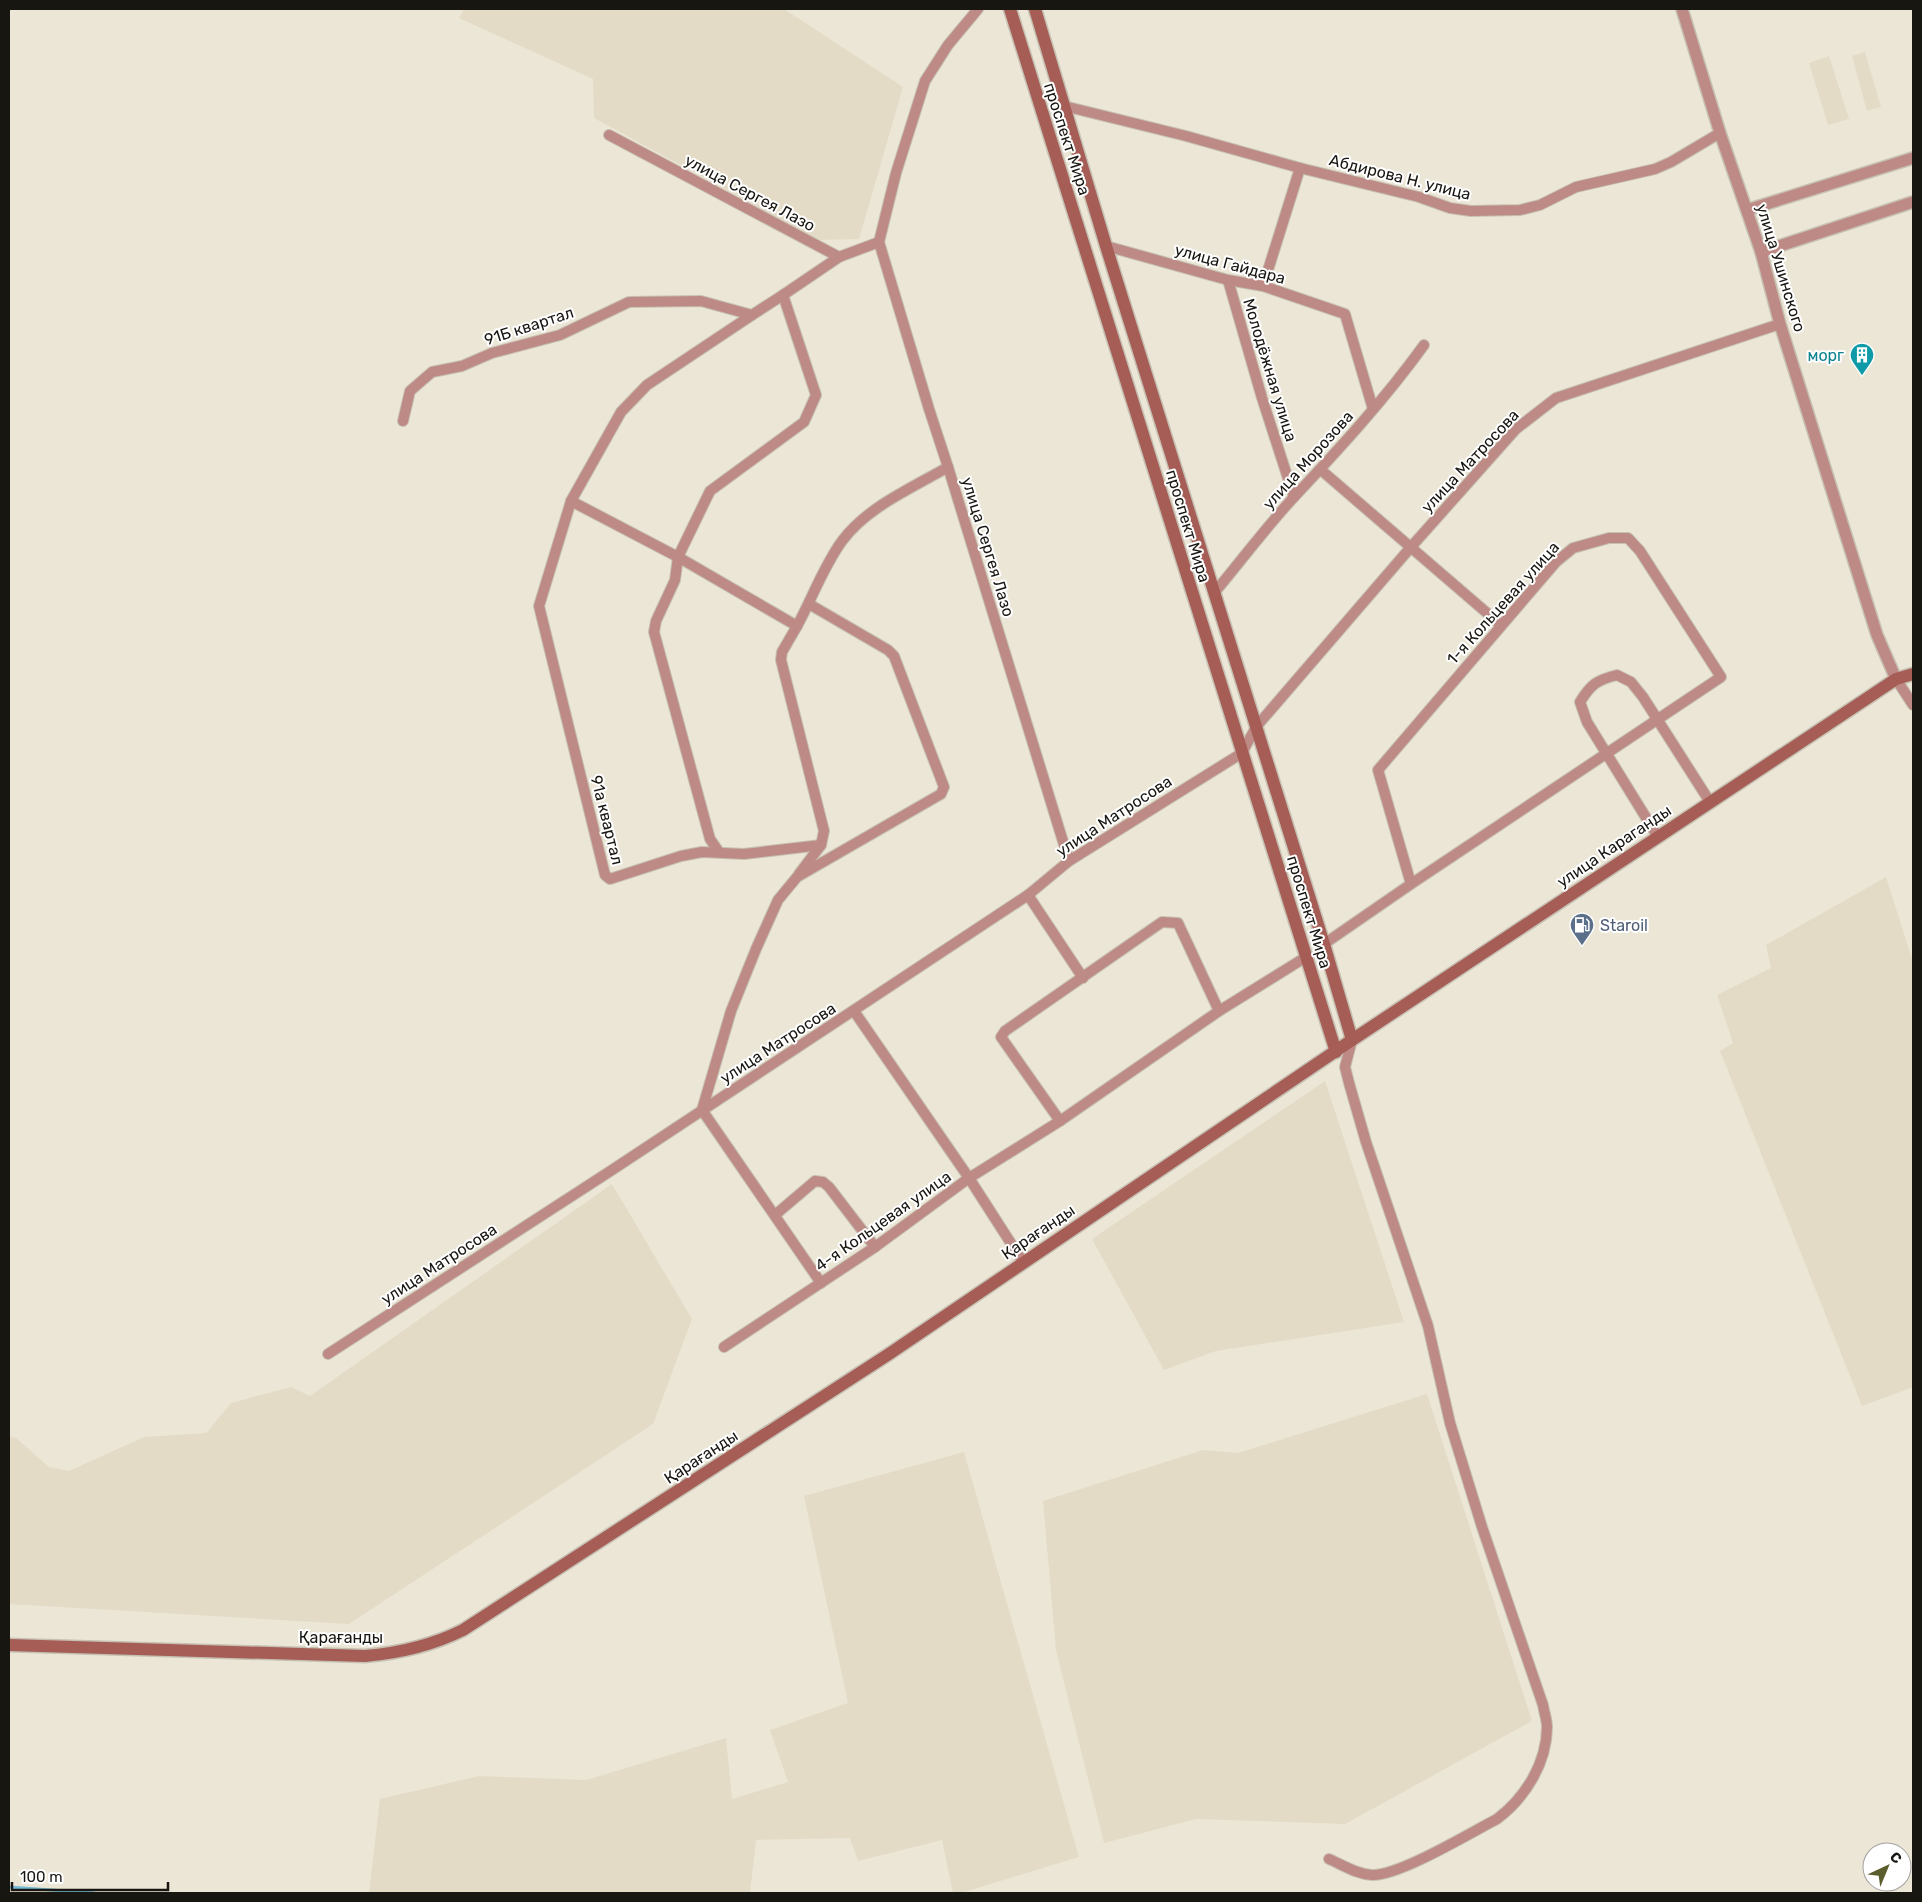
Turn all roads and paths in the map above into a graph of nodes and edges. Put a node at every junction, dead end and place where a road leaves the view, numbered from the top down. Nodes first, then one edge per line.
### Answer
1 (978, 9) edge
2 (1010, 9) edge
3 (1034, 9) edge
4 (1682, 9) edge
5 (1064, 106) junction
6 (1720, 133) junction
7 (609, 135) dead end
8 (1913, 158) edge
9 (1300, 168) junction
10 (1913, 202) edge
11 (1747, 210) junction
12 (879, 242) junction
13 (1106, 246) junction
14 (1761, 252) junction
15 (840, 257) junction
16 (1228, 280) junction
17 (1263, 286) junction
18 (783, 295) junction
19 (752, 315) junction
20 (1780, 324) junction
21 (1424, 345) dead end
22 (1373, 409) junction
23 (404, 422) dead end
24 (948, 467) junction
25 (1321, 470) junction
26 (1294, 497) junction
27 (571, 501) junction
28 (1411, 547) junction
29 (678, 556) junction
30 (1214, 593) junction
31 (809, 604) junction
32 (1501, 625) junction
33 (797, 626) junction
34 (1913, 674) edge
35 (1896, 679) junction
36 (1913, 705) edge
37 (1658, 718) junction
38 (1256, 727) junction
39 (1606, 752) junction
40 (1242, 754) junction
41 (1710, 802) junction
42 (1658, 837) junction
43 (821, 846) junction
44 (720, 852) junction
45 (1069, 861) junction
46 (797, 877) junction
47 (1410, 884) junction
48 (1028, 895) junction
49 (1324, 944) junction
50 (1306, 957) junction
51 (1083, 978) junction
52 (854, 1011) junction
53 (1219, 1011) junction
54 (1352, 1040) junction
55 (1336, 1052) junction
56 (1345, 1067) junction
57 (702, 1110) junction
58 (1060, 1120) junction
59 (970, 1178) junction
60 (775, 1215) junction
61 (875, 1247) junction
62 (1023, 1262) junction
63 (821, 1283) junction
64 (724, 1347) dead end
65 (328, 1354) dead end
66 (9, 1645) edge
67 (1329, 1859) dead end

1 - 12 street
2 - 40 main road, проспект Мира
3 - 5 main road, проспект Мира
4 - 6 street, улица Ушинского
5 - 9 street, Абдирова Н. улица
5 - 13 main road, проспект Мира
6 - 9 street, Абдирова Н. улица
6 - 11 street, улица Ушинского
7 - 15 street, улица Сергея Лазо
8 - 11 street
9 - 17 street
10 - 14 street
11 - 14 street, улица Ушинского
12 - 15 street
12 - 24 street, улица Сергея Лазо
13 - 16 street, улица Гайдара
13 - 30 main road, проспект Мира
14 - 20 street, улица Ушинского
15 - 18 street
16 - 17 street, улица Гайдара
16 - 26 street, Молодёжная улица
17 - 22 street, улица Гайдара
18 - 19 street
18 - 29 street
19 - 23 street, 91Б квартал
19 - 27 street
20 - 28 street, улица Матросова
20 - 35 street, улица Ушинского
21 - 22 street, улица Морозова
22 - 25 street, улица Морозова
24 - 31 street
24 - 45 street, улица Сергея Лазо
25 - 26 street, улица Морозова
25 - 28 street
26 - 30 street, улица Морозова
27 - 29 street
27 - 44 street, 91а квартал
28 - 32 street
28 - 38 street, улица Матросова
29 - 33 street
29 - 44 street
30 - 38 main road, проспект Мира
31 - 33 street
31 - 46 street
32 - 37 street, 1-я Кольцевая улица
32 - 47 street, 1-я Кольцевая улица
33 - 43 street
34 - 35 main road, улица Караганды
35 - 36 street
35 - 41 main road, улица Караганды
37 - 39 street, 1-я Кольцевая улица
37 - 39 street
37 - 41 street
38 - 40 street, улица Матросова
38 - 49 main road, проспект Мира
39 - 42 street
39 - 47 street, 1-я Кольцевая улица
40 - 45 street, улица Матросова
40 - 50 main road, проспект Мира
41 - 42 main road, улица Караганды
42 - 54 main road, улица Караганды
43 - 44 street
43 - 46 street
45 - 48 street, улица Матросова
46 - 57 street
47 - 49 street, 1-я Кольцевая улица
48 - 51 street
48 - 52 street, улица Матросова
49 - 54 main road, проспект Мира
50 - 53 street, 4-я Кольцевая улица
50 - 55 main road, проспект Мира
51 - 53 street
51 - 58 street
52 - 57 street, улица Матросова
52 - 59 street
53 - 58 street, 4-я Кольцевая улица
54 - 55 main road, улица Караганды
54 - 56 street
55 - 56 street
55 - 62 main road, Қарағанды
56 - 67 street
57 - 60 street
57 - 65 street, улица Матросова
58 - 59 street, 4-я Кольцевая улица
59 - 61 street, 4-я Кольцевая улица
59 - 62 street
60 - 61 street
60 - 63 street
61 - 63 street, 4-я Кольцевая улица
62 - 66 main road, Қарағанды
63 - 64 street, 4-я Кольцевая улица

